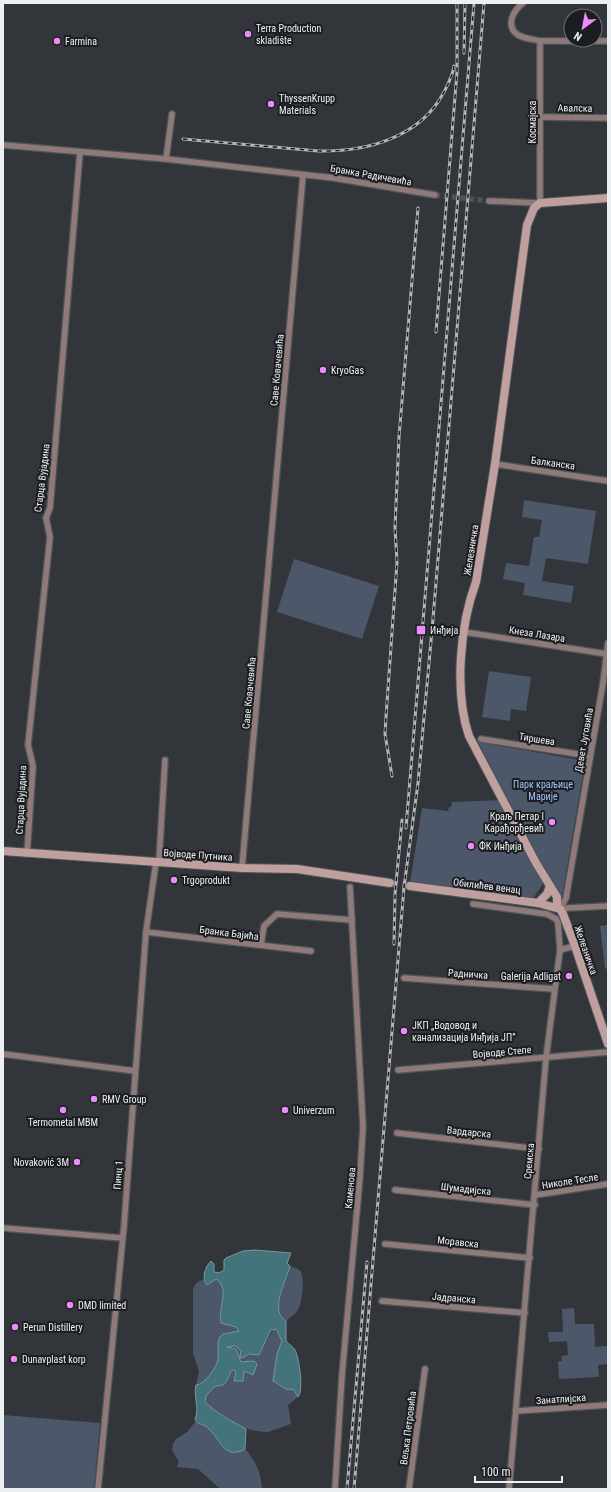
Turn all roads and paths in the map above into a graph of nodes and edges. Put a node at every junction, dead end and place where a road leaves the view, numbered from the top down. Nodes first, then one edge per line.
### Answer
1 (523, 3) edge
2 (540, 40) junction
3 (608, 40) edge
4 (172, 114) dead end
5 (541, 116) junction
6 (608, 118) edge
7 (3, 145) edge
8 (80, 152) junction
9 (166, 159) junction
10 (303, 175) junction
11 (435, 195) tunnel mouth
12 (608, 198) edge
13 (489, 200) tunnel mouth
14 (540, 203) junction
15 (495, 464) junction
16 (608, 481) edge
17 (464, 632) junction
18 (608, 643) edge
19 (606, 654) junction
20 (605, 683) edge
21 (481, 739) dead end
22 (590, 756) junction
23 (165, 760) dead end
24 (3, 851) edge
25 (27, 854) junction
26 (158, 862) junction
27 (242, 868) junction
28 (390, 883) tunnel mouth
29 (410, 886) tunnel mouth
30 (550, 886) junction
31 (350, 888) dead end
32 (538, 903) junction
33 (473, 904) dead end
34 (608, 906) edge
35 (559, 909) junction
36 (352, 920) junction
37 (146, 932) junction
38 (261, 945) junction
39 (575, 946) junction
40 (560, 950) junction
41 (311, 951) dead end
42 (404, 978) dead end
43 (554, 989) junction
44 (608, 1044) edge
45 (608, 1052) edge
46 (3, 1054) edge
47 (546, 1058) junction
48 (398, 1070) dead end
49 (136, 1071) junction
50 (397, 1133) dead end
51 (540, 1148) junction
52 (608, 1184) edge
53 (395, 1190) dead end
54 (535, 1196) junction
55 (535, 1205) junction
56 (3, 1228) edge
57 (122, 1238) junction
58 (385, 1244) dead end
59 (530, 1258) junction
60 (382, 1301) dead end
61 (525, 1313) junction
62 (425, 1369) dead end
63 (608, 1404) edge
64 (516, 1411) junction
65 (98, 1489) edge
66 (335, 1489) edge
67 (409, 1489) edge
68 (509, 1489) edge

1 - 2 street
2 - 3 street
2 - 5 street, Космајска
4 - 9 street
5 - 6 street, Авалска
5 - 14 street, Космајска
7 - 8 street
8 - 9 street
8 - 25 street, Старца Вујадина
9 - 10 street
10 - 11 street, Бранка Радичевића
10 - 27 street, Саве Ковачевића
12 - 14 street
13 - 14 street
14 - 15 street, Железничка
15 - 16 street, Балканска
15 - 17 street, Железничка
17 - 19 street, Кнеза Лазара
17 - 30 street, Железничка
18 - 19 street, Девет Југовића
19 - 20 street, Девет Југовића
20 - 22 street, Девет Југовића
21 - 22 street, Тиршева
22 - 35 street, Девет Југовића
23 - 26 street, Пинц 1
24 - 25 street, Војводе Путника
25 - 26 street, Војводе Путника
26 - 27 street, Војводе Путника
26 - 37 street, Пинц 1
27 - 28 street, Војводе Путника
29 - 32 street, Обилићев венац
30 - 32 street
30 - 35 street, Железничка
31 - 36 street, Каменова
32 - 35 street, Обилићев венац
33 - 40 street, Сремска
34 - 35 street
35 - 39 street, Железничка
36 - 38 street
36 - 66 street, Каменова
37 - 38 street, Бранка Бајића
37 - 49 street, Пинц 1
38 - 41 street, Бранка Бајића
39 - 40 street
39 - 44 street, Железничка
40 - 43 street, Сремска
42 - 43 street, Радничка
43 - 47 street, Сремска
45 - 47 street, Војводе Степе
46 - 49 street
47 - 48 street, Војводе Степе
47 - 51 street, Сремска
49 - 57 street, Пинц 1
50 - 51 street, Вардарска
51 - 54 street, Сремска
52 - 54 street, Николе Тесле
53 - 55 street, Шумадијска
54 - 55 street, Сремска
55 - 59 street, Сремска
56 - 57 street
57 - 65 street, Пинц 1
58 - 59 street, Моравска
59 - 61 street, Сремска
60 - 61 street, Јадранска
61 - 64 street, Сремска
62 - 67 street, Вељка Петровића
63 - 64 street, Занатлијска
64 - 68 street, Сремска

